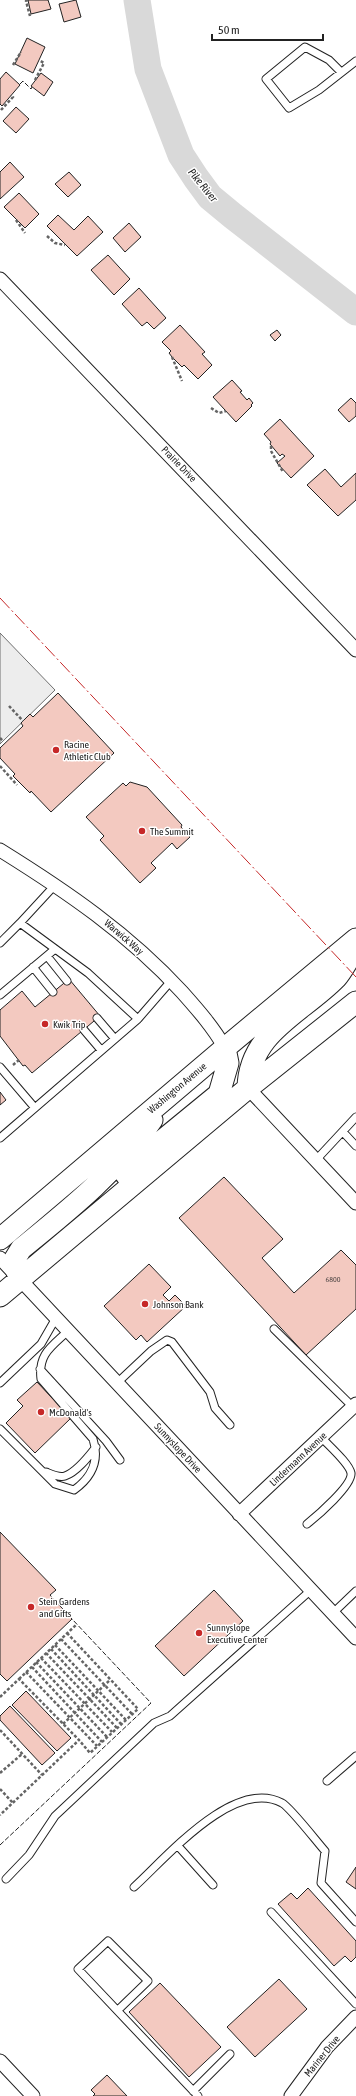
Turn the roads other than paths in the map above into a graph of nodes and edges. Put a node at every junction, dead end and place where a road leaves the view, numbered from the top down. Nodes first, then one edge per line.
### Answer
1 (356, 61) edge
2 (341, 72) junction
3 (0, 278) edge
4 (356, 650) edge
5 (0, 850) edge
6 (56, 884) junction
7 (20, 923) junction
8 (356, 939) edge
9 (0, 942) edge
10 (356, 946) edge
11 (55, 949) junction
12 (47, 956) junction
13 (33, 967) junction
14 (67, 981) dead end
15 (171, 981) junction
16 (53, 992) dead end
17 (0, 995) edge
18 (356, 1002) edge
19 (97, 1018) dead end
20 (138, 1019) junction
21 (84, 1030) dead end
22 (115, 1039) junction
23 (225, 1048) junction
24 (101, 1050) junction
25 (0, 1067) edge
26 (248, 1088) junction
27 (167, 1097) junction
28 (35, 1108) junction
29 (356, 1117) edge
30 (343, 1132) junction
31 (0, 1138) edge
32 (356, 1146) edge
33 (316, 1160) junction
34 (120, 1196) junction
35 (356, 1203) edge
36 (0, 1239) edge
37 (0, 1258) edge
38 (20, 1279) junction
39 (0, 1296) edge
40 (56, 1318) junction
41 (274, 1329) dead end
42 (68, 1331) junction
43 (40, 1369) junction
44 (0, 1383) edge
45 (116, 1383) junction
46 (355, 1407) edge
47 (230, 1425) dead end
48 (0, 1429) edge
49 (321, 1437) junction
50 (96, 1447) junction
51 (120, 1460) dead end
52 (44, 1472) junction
53 (240, 1514) junction
54 (307, 1524) dead end
55 (311, 1590) junction
56 (356, 1591) edge
57 (332, 1613) junction
58 (356, 1638) edge
59 (356, 1756) edge
60 (327, 1781) dead end
61 (178, 1846) junction
62 (6, 1879) dead end
63 (213, 1885) dead end
64 (134, 1887) dead end
65 (271, 1912) dead end
66 (356, 1922) edge
67 (356, 2004) edge
68 (118, 2010) junction
69 (356, 2017) edge
70 (230, 2054) dead end
71 (0, 2061) edge
72 (196, 2093) edge
73 (293, 2095) edge
74 (33, 2096) edge

1 - 2 lane
2 - 2 lane
3 - 4 street, Prairie Drive
5 - 6 street, Warwick Way
6 - 7 lane
6 - 15 street, Warwick Way
7 - 9 lane
7 - 11 lane
8 - 23 main road, Washington Avenue
10 - 26 main road
11 - 12 lane
11 - 20 lane
12 - 13 lane
12 - 14 lane
13 - 16 lane
13 - 17 lane
15 - 20 lane
15 - 23 street, Warwick Way
18 - 26 main road
19 - 22 lane
20 - 22 lane
21 - 24 lane
22 - 24 lane
23 - 27 main road, Washington Avenue
23 - 34 main road
24 - 28 lane
25 - 28 lane
26 - 33 street
26 - 34 main road
27 - 36 main road, Washington Avenue
27 - 38 main road
28 - 31 lane
29 - 30 lane
30 - 32 lane
30 - 33 lane
33 - 35 street
34 - 38 main road
37 - 38 street, Sunnyslope Drive
38 - 39 main road
38 - 40 street, Sunnyslope Drive
40 - 42 street, Sunnyslope Drive
40 - 44 lane
41 - 46 lane
42 - 43 lane
42 - 45 street, Sunnyslope Drive
43 - 50 lane
43 - 51 lane
45 - 47 lane
45 - 53 street, Sunnyslope Drive
46 - 49 street, Lindermann Avenue
48 - 52 lane
49 - 53 street, Lindermann Avenue
49 - 54 lane
50 - 52 lane
50 - 52 lane
53 - 55 street, Sunnyslope Drive
55 - 57 street, Sunnyslope Drive
55 - 62 lane
56 - 57 lane
57 - 58 street, Sunnyslope Drive
59 - 60 lane
61 - 63 lane
61 - 64 lane
61 - 66 lane
65 - 67 lane
68 - 68 lane
68 - 72 lane
69 - 73 street, Mariner Drive
70 - 72 lane
71 - 74 street

